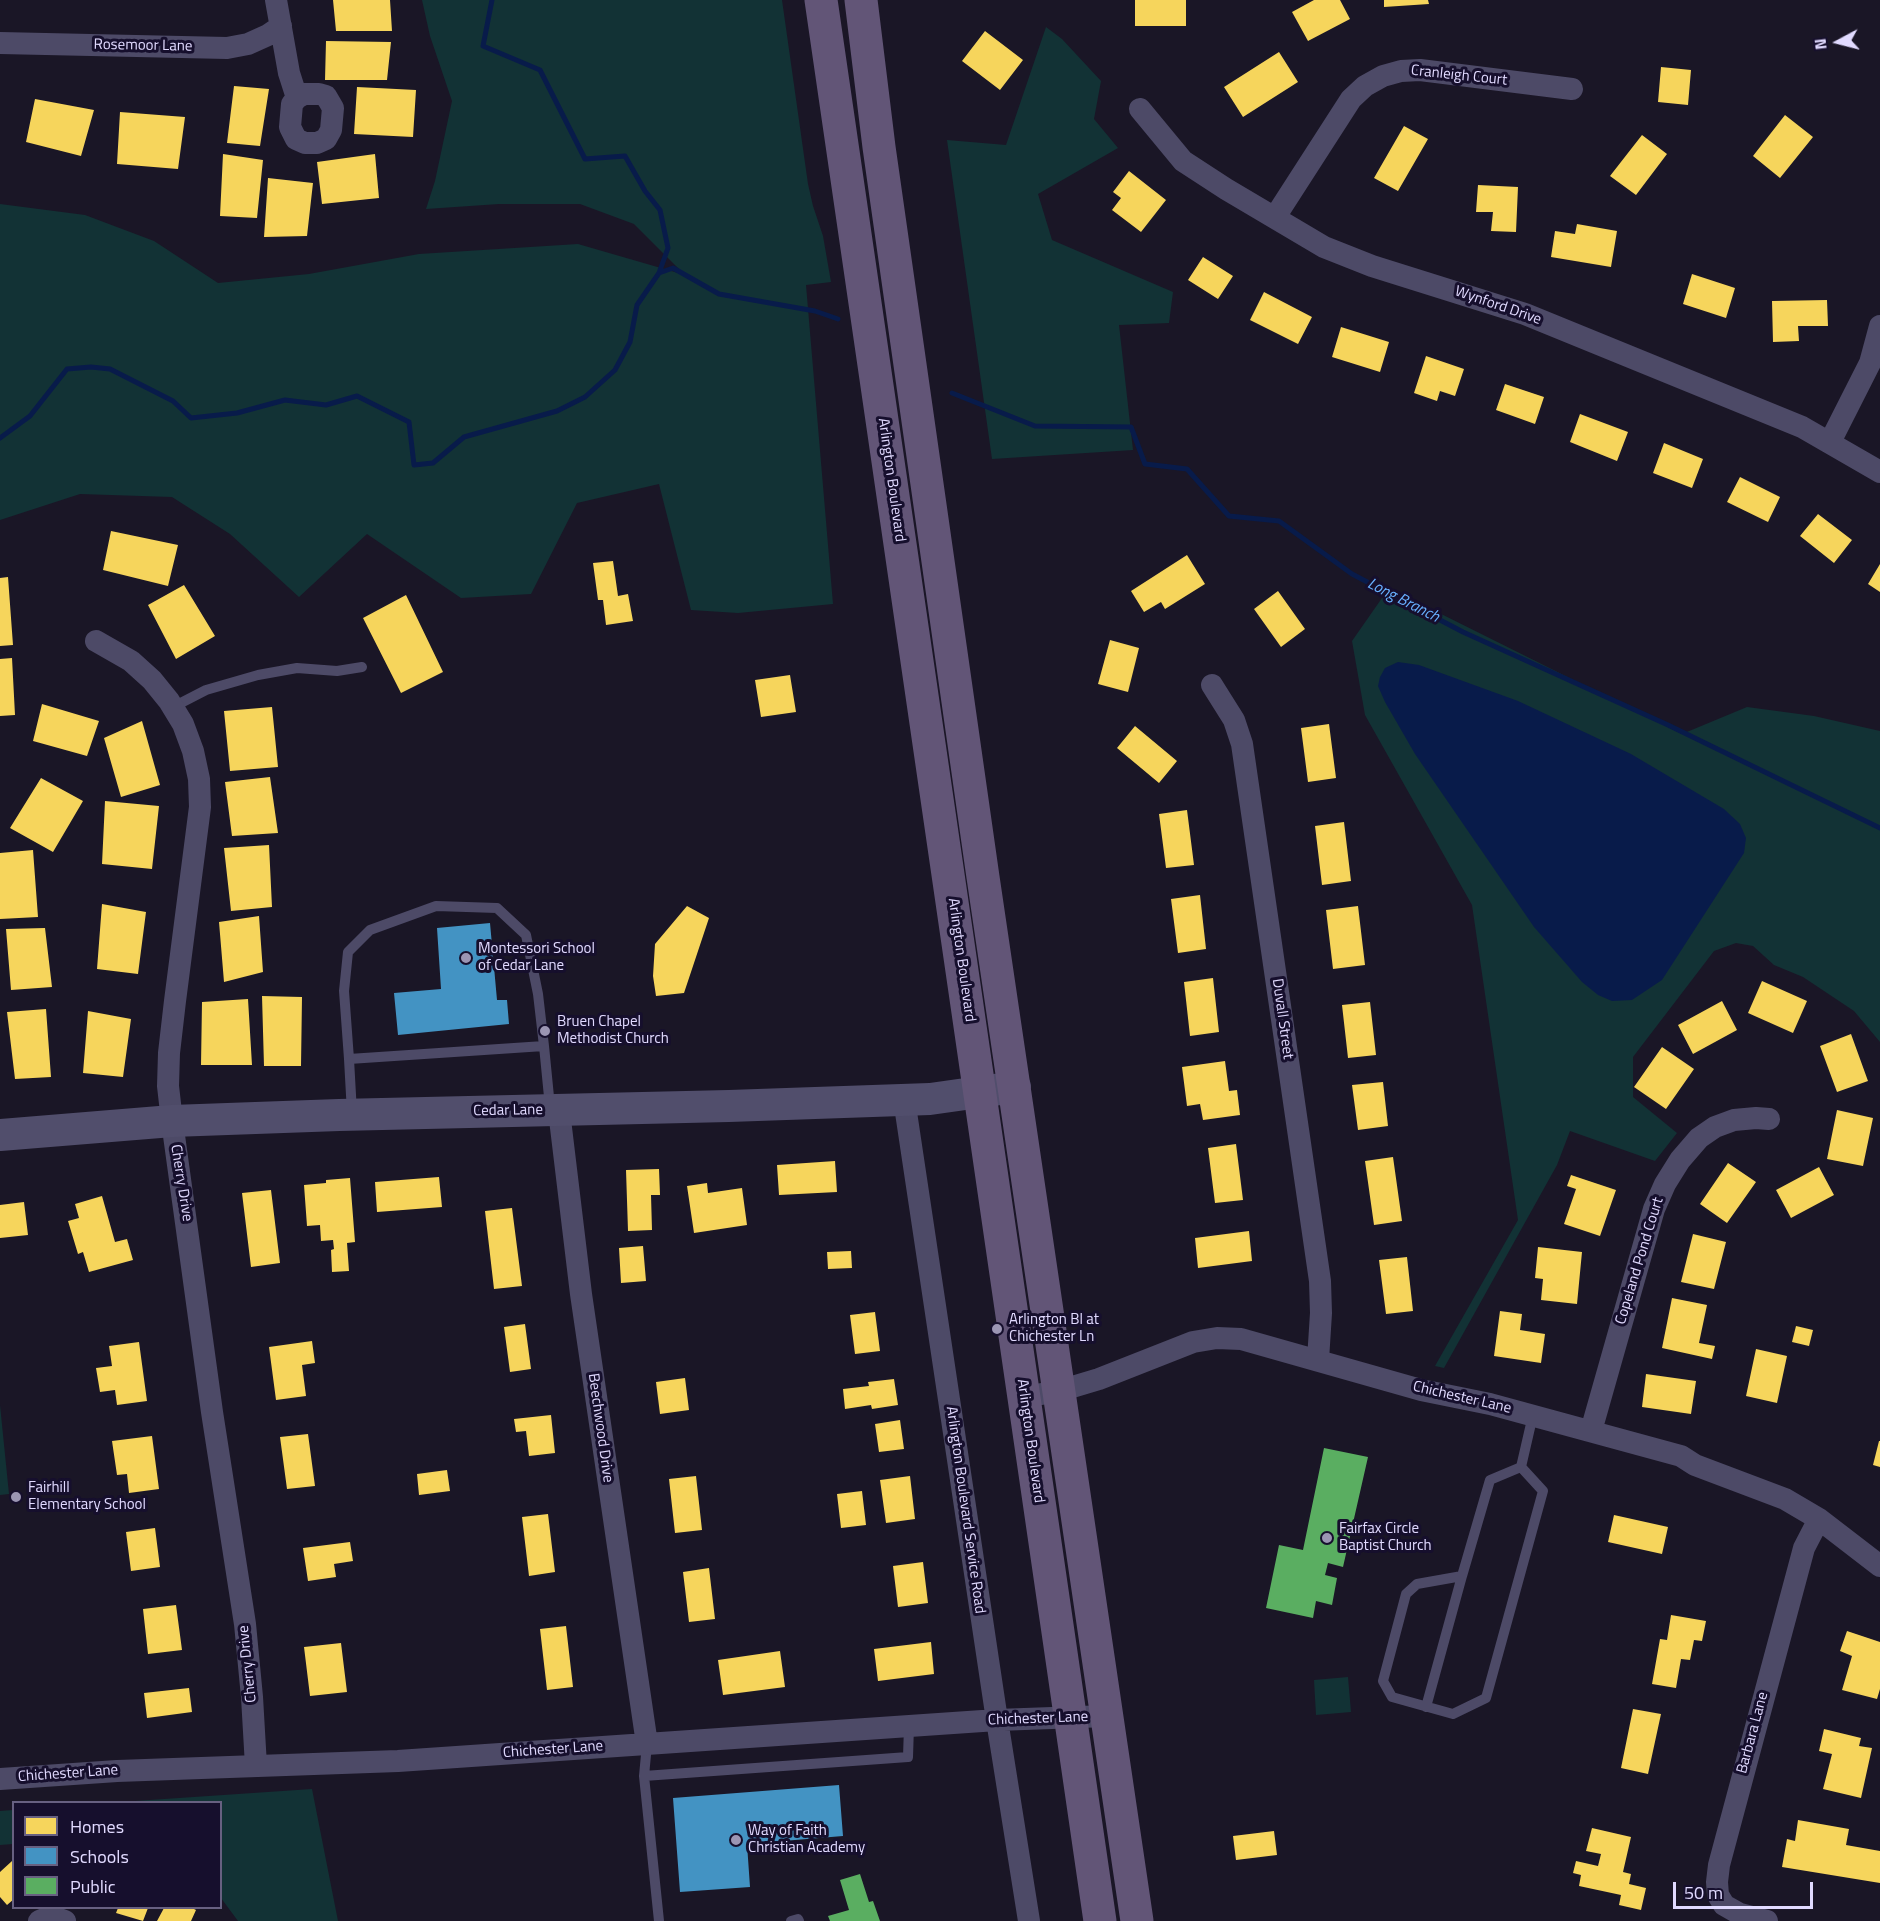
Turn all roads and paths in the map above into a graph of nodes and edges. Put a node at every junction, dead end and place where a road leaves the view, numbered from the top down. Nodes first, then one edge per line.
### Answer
1 (276, 0) edge
2 (821, 0) edge
3 (861, 0) edge
4 (281, 26) junction
5 (0, 43) edge
6 (1572, 89) dead end
7 (297, 98) dead end
8 (1140, 109) dead end
9 (1275, 217) junction
10 (1880, 326) edge
11 (1830, 442) junction
12 (1880, 472) edge
13 (96, 641) dead end
14 (362, 667) dead end
15 (1212, 686) dead end
16 (172, 707) junction
17 (544, 1046) junction
18 (349, 1059) junction
19 (1015, 1087) junction
20 (980, 1092) junction
21 (904, 1099) junction
22 (555, 1111) junction
23 (352, 1115) junction
24 (1768, 1119) dead end
25 (172, 1121) junction
26 (0, 1135) edge
27 (1318, 1360) junction
28 (1059, 1391) junction
29 (1024, 1397) junction
30 (1533, 1415) junction
31 (1591, 1431) junction
32 (1521, 1467) junction
33 (1819, 1519) junction
34 (1880, 1566) edge
35 (1462, 1576) junction
36 (1426, 1707) junction
37 (1107, 1716) junction
38 (1070, 1718) junction
39 (997, 1720) junction
40 (909, 1726) junction
41 (647, 1744) junction
42 (256, 1766) junction
43 (644, 1776) junction
44 (0, 1779) edge
45 (39, 1921) edge
46 (65, 1921) edge
47 (659, 1921) edge
48 (791, 1921) edge
49 (799, 1921) edge
50 (1029, 1921) edge
51 (1100, 1921) edge
52 (1137, 1921) edge
53 (1767, 1921) edge

1 - 4 street
2 - 20 main road, Arlington Boulevard
3 - 19 main road
4 - 5 street, Rosemoor Lane
4 - 7 street
6 - 9 street, Cranleigh Court
8 - 9 street, Wynford Drive
9 - 11 street, Wynford Drive
10 - 11 street
11 - 12 street, Wynford Drive
13 - 16 street, Cherry Drive
14 - 16 lane
15 - 27 street, Duvall Street
16 - 25 street, Cherry Drive
17 - 18 lane
17 - 18 lane
17 - 22 lane
18 - 23 lane
19 - 20 main road, Cedar Lane
19 - 28 main road
20 - 21 main road, Cedar Lane
20 - 29 main road, Arlington Boulevard
21 - 22 main road, Cedar Lane
21 - 39 street, Arlington Boulevard Service Road
22 - 23 main road, Cedar Lane
22 - 41 street, Beechwood Drive
23 - 25 main road, Cedar Lane
24 - 31 street, Copeland Pond Court
25 - 26 main road, Cedar Lane
25 - 42 street, Cherry Drive
27 - 28 street, Chichester Lane
27 - 30 street, Chichester Lane
28 - 29 street, Chichester Lane
28 - 37 main road
29 - 38 main road, Arlington Boulevard
30 - 31 street, Chichester Lane
30 - 32 lane
31 - 33 street, Chichester Lane
32 - 35 lane
32 - 36 lane
33 - 34 street, Chichester Lane
33 - 53 street, Barbara Lane
35 - 36 lane
35 - 36 lane
37 - 38 street, Chichester Lane
37 - 52 main road
38 - 39 street, Chichester Lane
38 - 51 main road, Arlington Boulevard
39 - 40 street, Chichester Lane
39 - 50 street, Arlington Boulevard Service Road
40 - 41 street, Chichester Lane
40 - 43 lane
41 - 42 street, Chichester Lane
41 - 43 lane
42 - 44 street, Chichester Lane
43 - 47 lane
45 - 46 street
48 - 49 lane

